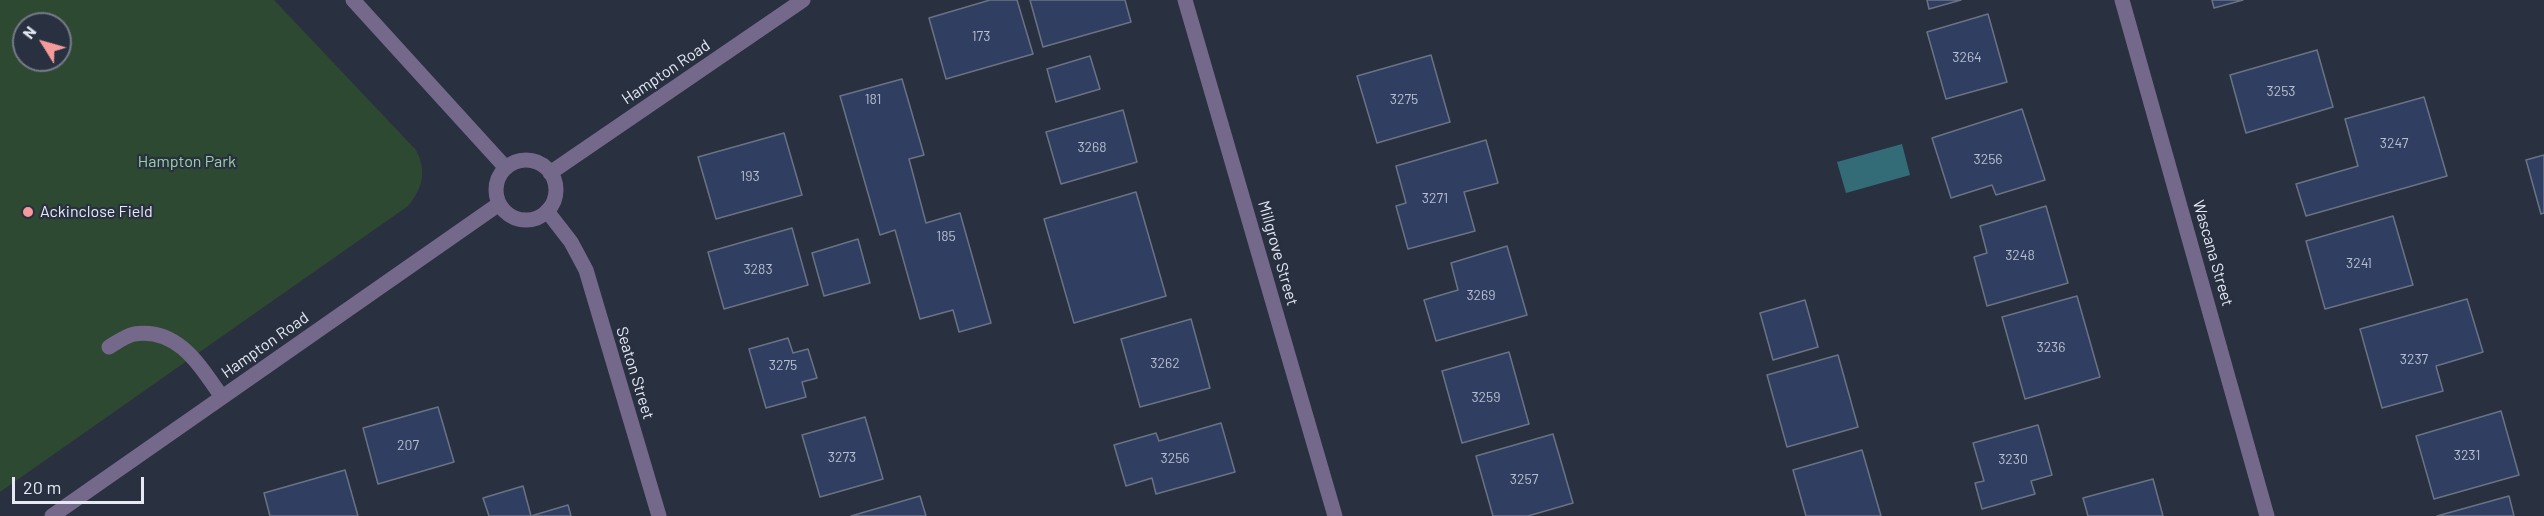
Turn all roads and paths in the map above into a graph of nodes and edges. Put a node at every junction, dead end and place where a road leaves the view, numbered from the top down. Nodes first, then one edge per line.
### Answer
1 (353, 0) edge
2 (803, 0) edge
3 (1185, 0) edge
4 (2122, 0) edge
5 (506, 168) junction
6 (550, 173) junction
7 (499, 204) junction
8 (547, 211) junction
9 (109, 347) dead end
10 (222, 397) junction
11 (52, 516) edge
12 (659, 516) edge
13 (1335, 516) edge
14 (2267, 516) edge

1 - 5 street
2 - 6 street, Hampton Road
3 - 13 street, Millgrove Street
4 - 14 street, Wascana Street
5 - 6 street
5 - 7 street
6 - 8 street
7 - 8 street
7 - 10 street, Hampton Road
8 - 12 street, Seaton Street
9 - 10 street
10 - 11 street, Hampton Road

